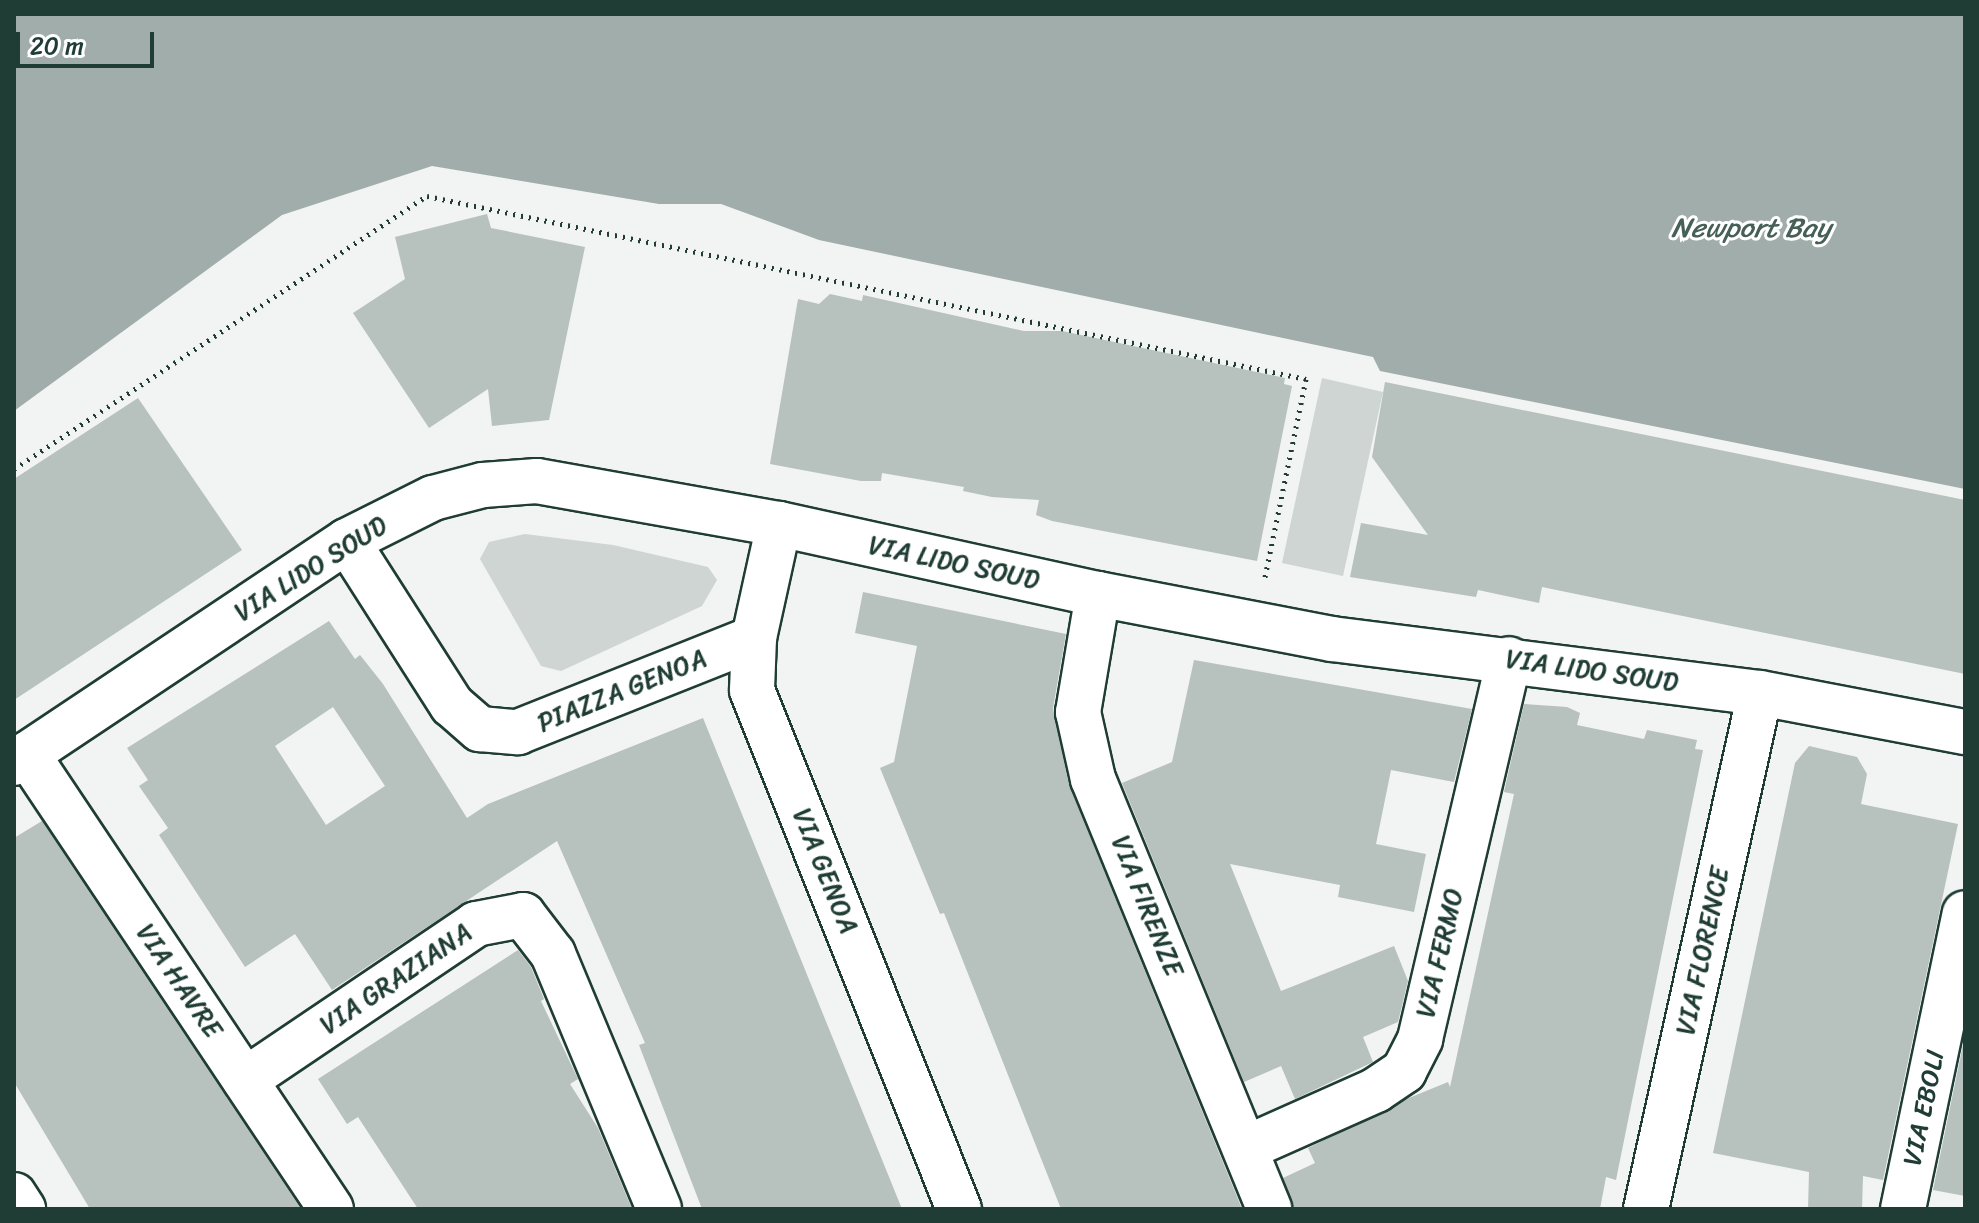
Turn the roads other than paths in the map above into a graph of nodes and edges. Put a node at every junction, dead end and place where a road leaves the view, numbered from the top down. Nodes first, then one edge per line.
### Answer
1 (779, 524) junction
2 (347, 541) junction
3 (1098, 594) junction
4 (754, 638) junction
5 (1509, 659) junction
6 (1760, 693) junction
7 (1965, 732) edge
8 (21, 758) edge
9 (1965, 913) edge
10 (245, 1080) junction
11 (1246, 1148) junction
12 (14, 1195) edge
13 (23, 1209) edge
14 (331, 1209) edge
15 (659, 1209) edge
16 (959, 1209) edge
17 (1269, 1209) edge
18 (1646, 1209) edge
19 (1903, 1209) edge

1 - 2 street, VIA LIDO SOUD
1 - 3 street, VIA LIDO SOUD
1 - 4 street, VIA GENOA
2 - 4 street, PIAZZA GENOA
2 - 8 street, VIA LIDO SOUD
3 - 5 street, VIA LIDO SOUD
3 - 11 street, VIA FIRENZE
4 - 16 street, VIA GENOA
5 - 6 street, VIA LIDO SOUD
5 - 11 street, VIA FERMO
6 - 7 street, VIA LIDO SOUD
6 - 18 street, VIA FLORENCE
8 - 10 street, VIA HAVRE
9 - 19 street, VIA EBOLI
10 - 14 street, VIA HAVRE
10 - 15 street, VIA GRAZIANA
11 - 17 street, VIA FIRENZE
12 - 13 street

